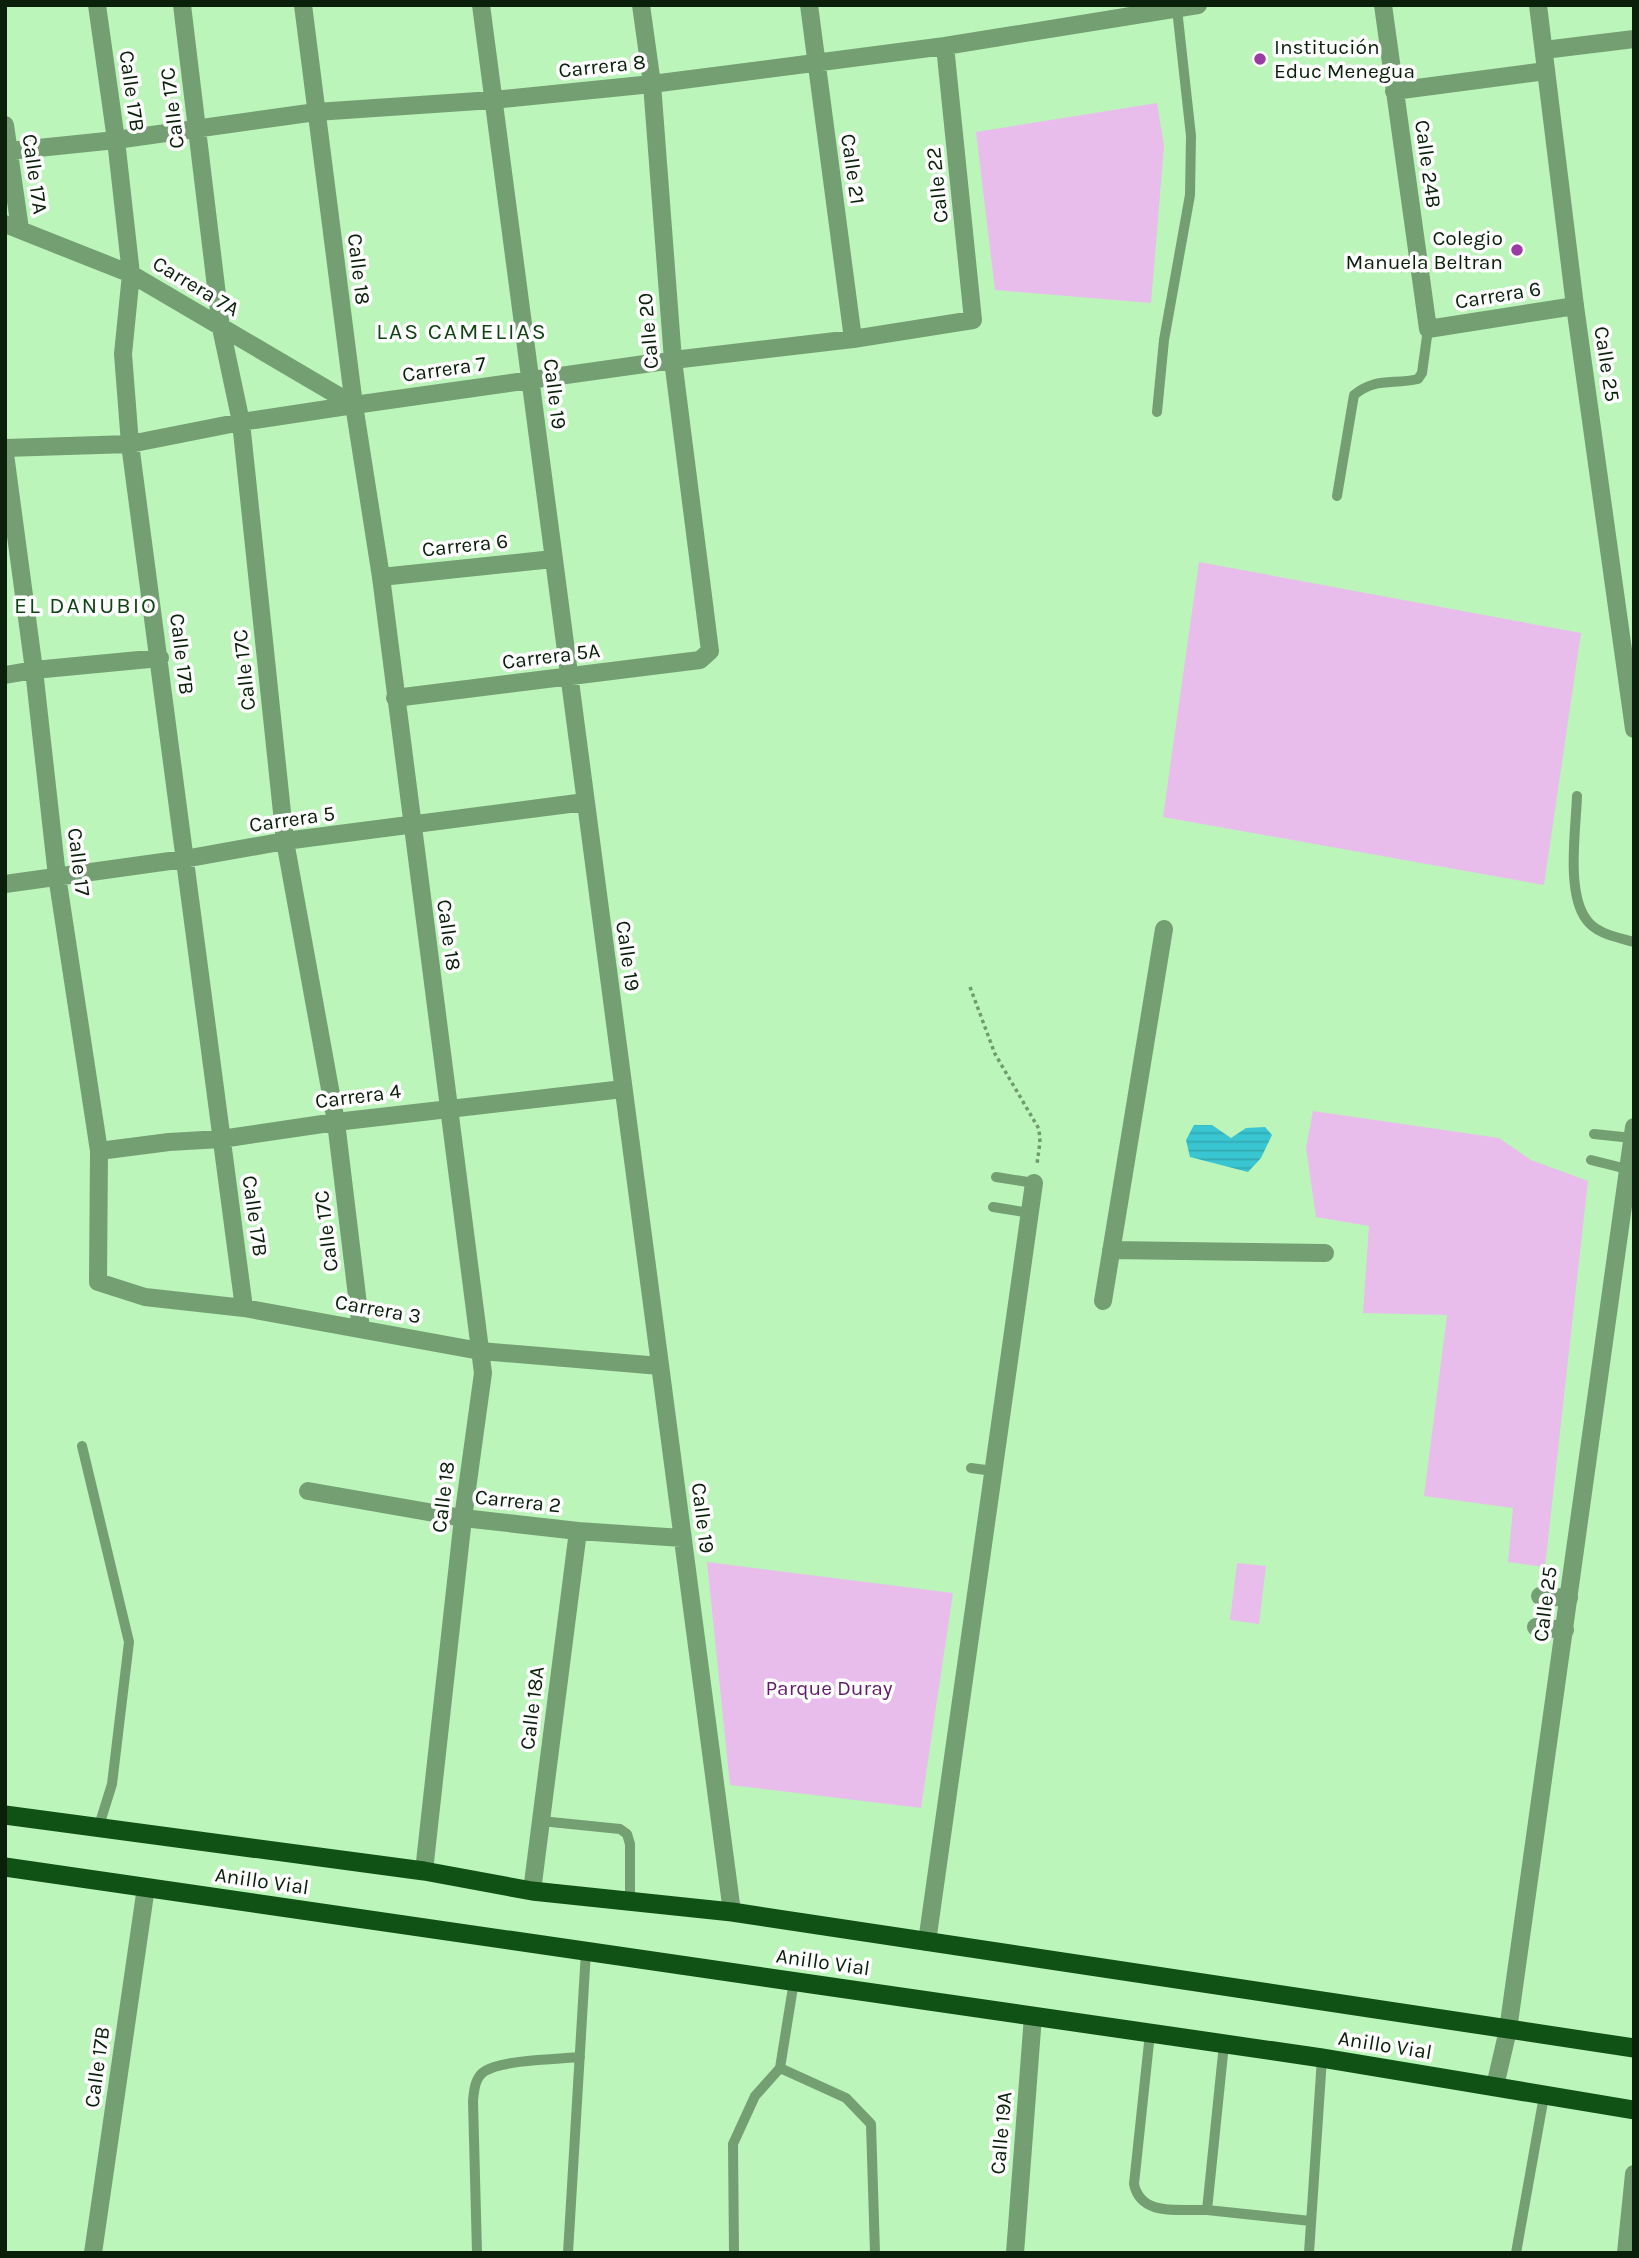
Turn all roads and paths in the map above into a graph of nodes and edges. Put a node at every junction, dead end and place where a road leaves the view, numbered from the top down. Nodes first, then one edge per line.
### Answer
1 (97, 5) edge
2 (182, 5) edge
3 (303, 5) edge
4 (481, 5) edge
5 (641, 5) edge
6 (809, 5) edge
7 (1198, 5) edge
8 (1382, 5) edge
9 (1538, 5) edge
10 (1177, 7) edge
11 (1634, 39) edge
12 (945, 46) junction
13 (1544, 50) junction
14 (815, 62) junction
15 (1546, 71) junction
16 (652, 84) junction
17 (1394, 91) junction
18 (493, 100) junction
19 (316, 112) junction
20 (5, 125) edge
21 (197, 127) junction
22 (116, 140) junction
23 (9, 151) junction
24 (13, 226) edge
25 (131, 274) junction
26 (1575, 306) junction
27 (973, 320) joint
28 (221, 328) junction
29 (1428, 329) junction
30 (853, 339) junction
31 (673, 360) junction
32 (530, 379) junction
33 (354, 405) junction
34 (1157, 412) dead end
35 (241, 422) junction
36 (130, 444) junction
37 (5, 448) edge
38 (5, 454) edge
39 (1336, 496) dead end
40 (553, 559) junction
41 (381, 577) junction
42 (710, 651) joint
43 (160, 658) junction
44 (34, 670) junction
45 (5, 675) edge
46 (569, 676) junction
47 (395, 698) junction
48 (1634, 729) edge
49 (1577, 796) dead end
50 (585, 802) junction
51 (411, 826) junction
52 (285, 841) junction
53 (184, 859) junction
54 (57, 876) junction
55 (5, 884) edge
56 (1164, 929) dead end
57 (1634, 942) edge
58 (970, 987) dead end
59 (623, 1088) junction
60 (450, 1108) junction
61 (336, 1122) junction
62 (1633, 1132) edge
63 (1594, 1134) dead end
64 (221, 1139) junction
65 (99, 1151) junction
66 (1591, 1160) dead end
67 (1628, 1169) junction
68 (996, 1177) dead end
69 (1034, 1182) junction
70 (993, 1207) dead end
71 (1030, 1213) junction
72 (1111, 1250) junction
73 (1325, 1253) dead end
74 (96, 1276) joint
75 (1103, 1301) dead end
76 (244, 1308) junction
77 (360, 1329) junction
78 (480, 1351) junction
79 (660, 1366) junction
80 (82, 1446) dead end
81 (971, 1468) dead end
82 (993, 1472) junction
83 (308, 1491) dead end
84 (463, 1518) junction
85 (578, 1531) junction
86 (682, 1538) junction
87 (1539, 1597) dead end
88 (1569, 1598) junction
89 (1536, 1627) dead end
90 (1565, 1630) junction
91 (5, 1815) edge
92 (541, 1821) junction
93 (98, 1829) junction
94 (5, 1867) edge
95 (424, 1871) junction
96 (146, 1887) junction
97 (532, 1891) junction
98 (630, 1903) junction
99 (732, 1912) junction
100 (927, 1942) junction
101 (586, 1951) junction
102 (793, 1981) junction
103 (1034, 2016) junction
104 (1508, 2030) junction
105 (1150, 2033) junction
106 (1224, 2044) junction
107 (1634, 2048) edge
108 (580, 2057) junction
109 (1322, 2059) junction
110 (780, 2068) junction
111 (1495, 2086) junction
112 (1544, 2096) junction
113 (1634, 2110) edge
114 (1634, 2174) edge
115 (1207, 2210) junction
116 (1311, 2221) junction
117 (93, 2253) edge
118 (477, 2253) edge
119 (568, 2253) edge
120 (734, 2253) edge
121 (875, 2253) edge
122 (1015, 2253) edge
123 (1309, 2253) edge
124 (1516, 2253) edge
125 (1626, 2253) edge

1 - 22 street, Calle 17B
2 - 21 street, Calle 17C
3 - 19 street, Calle 18
4 - 18 street, Calle 19
5 - 16 street, Calle 20
6 - 14 street, Calle 21
7 - 10 street, Carrera 8
8 - 17 street, Calle 24B
9 - 13 street, Calle 25
10 - 12 street, Carrera 8
10 - 34 lane
11 - 13 street
12 - 14 street, Carrera 8
12 - 27 street, Calle 22
13 - 15 street, Calle 25
14 - 16 street, Carrera 8
14 - 30 street, Calle 21
15 - 17 street
15 - 26 street, Calle 25
16 - 18 street, Carrera 8
16 - 31 street, Calle 20
17 - 29 street, Calle 24B
18 - 19 street, Carrera 8
18 - 32 street, Calle 19
19 - 21 street, Carrera 8
19 - 33 street, Calle 18
20 - 23 street, Calle 17A
21 - 22 street, Carrera 8
21 - 28 street, Calle 17C
22 - 23 street, Carrera 8
22 - 25 street, Calle 17B
23 - 24 street, Calle 17A
24 - 25 street, Carrera 7A
25 - 28 street, Carrera 7A
25 - 36 street, Calle 17B
26 - 29 street, Carrera 6
26 - 48 street, Calle 25
27 - 30 street, Carrera 7
28 - 33 street, Carrera 7A
28 - 35 street, Calle 17C
29 - 39 lane
30 - 31 street, Carrera 7
31 - 32 street, Carrera 7
31 - 42 street, Calle 20
32 - 33 street, Carrera 7
32 - 40 street, Calle 19
33 - 35 street, Carrera 7
33 - 41 street, Calle 18
35 - 36 street, Carrera 7
35 - 52 street, Calle 17C
36 - 37 street, Carrera 7
36 - 43 street, Calle 17B
38 - 44 street, Calle 17
40 - 41 street, Carrera 6
40 - 46 street, Calle 19
41 - 47 street, Calle 18
42 - 46 street, Carrera 5A
43 - 44 street
43 - 53 street, Calle 17B
44 - 45 street
44 - 54 street, Calle 17
46 - 47 street, Carrera 5A
46 - 50 street, Calle 19
47 - 51 street, Calle 18
49 - 57 lane
50 - 51 street, Carrera 5
50 - 59 street, Calle 19
51 - 52 street, Carrera 5
51 - 60 street, Calle 18
52 - 53 street, Carrera 5
52 - 61 street, Calle 17C
53 - 54 street, Carrera 5
53 - 64 street, Calle 17B
54 - 55 street, Carrera 5
54 - 65 street, Calle 17
56 - 72 street
58 - 69 path
59 - 60 street, Carrera 4
59 - 79 street, Calle 19
60 - 61 street, Carrera 4
60 - 78 street, Calle 18
61 - 64 street, Carrera 4
61 - 77 street, Calle 17C
62 - 63 lane
62 - 67 street, Calle 25
64 - 65 street, Carrera 4
64 - 76 street, Calle 17B
65 - 74 street, Calle 17
66 - 67 lane
67 - 88 street, Calle 25
68 - 69 lane
69 - 71 street
70 - 71 lane
71 - 82 street
72 - 73 street
72 - 75 street
74 - 76 street, Carrera 3
76 - 77 street, Carrera 3
77 - 78 street, Carrera 3
78 - 79 street, Carrera 3
78 - 84 street, Calle 18
79 - 86 street, Calle 19
80 - 93 lane
81 - 82 lane
82 - 100 street
83 - 84 street, Carrera 2
84 - 85 street, Carrera 2
84 - 95 street, Calle 18
85 - 86 street, Carrera 2
85 - 92 street, Calle 18A
86 - 99 street, Calle 19
87 - 88 street
88 - 90 street, Calle 25
89 - 90 street
90 - 104 street, Calle 25
91 - 93 highway, Anillo Vial
92 - 97 street, Calle 18A
92 - 98 lane
93 - 95 highway, Anillo Vial
94 - 96 highway, Anillo Vial
95 - 97 highway, Anillo Vial
96 - 101 highway, Anillo Vial
96 - 117 street, Calle 17B
97 - 98 highway, Anillo Vial
98 - 99 highway, Anillo Vial
99 - 100 highway, Anillo Vial
100 - 104 highway, Anillo Vial
101 - 102 highway, Anillo Vial
101 - 108 lane
102 - 103 highway, Anillo Vial
102 - 110 lane
103 - 105 highway, Anillo Vial
103 - 122 street, Calle 19A
104 - 107 highway, Anillo Vial
104 - 111 street, Calle 25
105 - 106 highway, Anillo Vial
105 - 115 lane
106 - 109 highway, Anillo Vial
106 - 115 lane
108 - 118 lane
108 - 119 lane
109 - 111 highway, Anillo Vial
109 - 116 lane
110 - 120 lane
110 - 121 lane
111 - 112 highway, Anillo Vial
112 - 113 highway, Anillo Vial
112 - 124 lane
114 - 125 street
115 - 116 lane
116 - 123 lane

